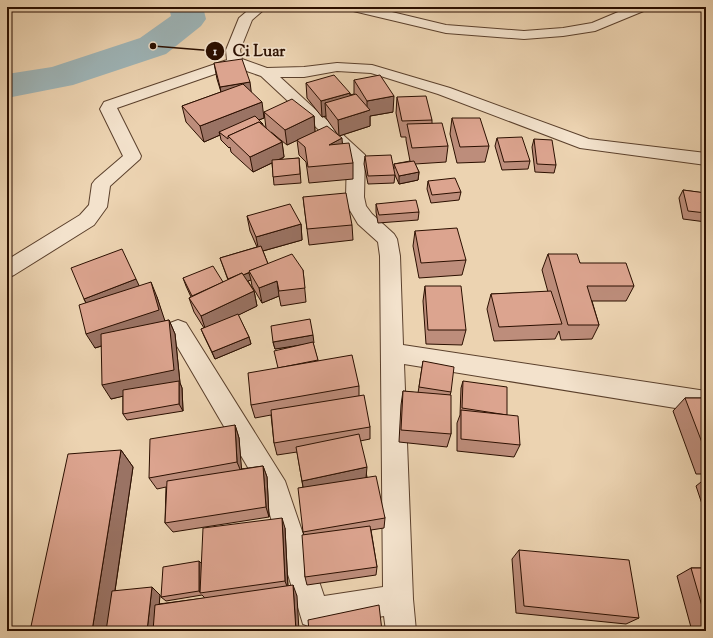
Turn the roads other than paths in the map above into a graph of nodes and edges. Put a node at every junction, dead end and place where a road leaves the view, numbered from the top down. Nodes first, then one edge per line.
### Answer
1 (260, 7) edge
2 (354, 7) edge
3 (641, 7) edge
4 (235, 62) junction
5 (266, 73) junction
6 (706, 158) edge
7 (7, 270) edge
8 (178, 329) dead end
9 (393, 353) junction
10 (706, 402) edge
11 (398, 599) junction
12 (401, 631) edge

1 - 4 street
2 - 3 street
4 - 5 street
4 - 7 street
5 - 6 street
5 - 9 street
8 - 11 street
9 - 10 street
9 - 11 street
11 - 12 street

